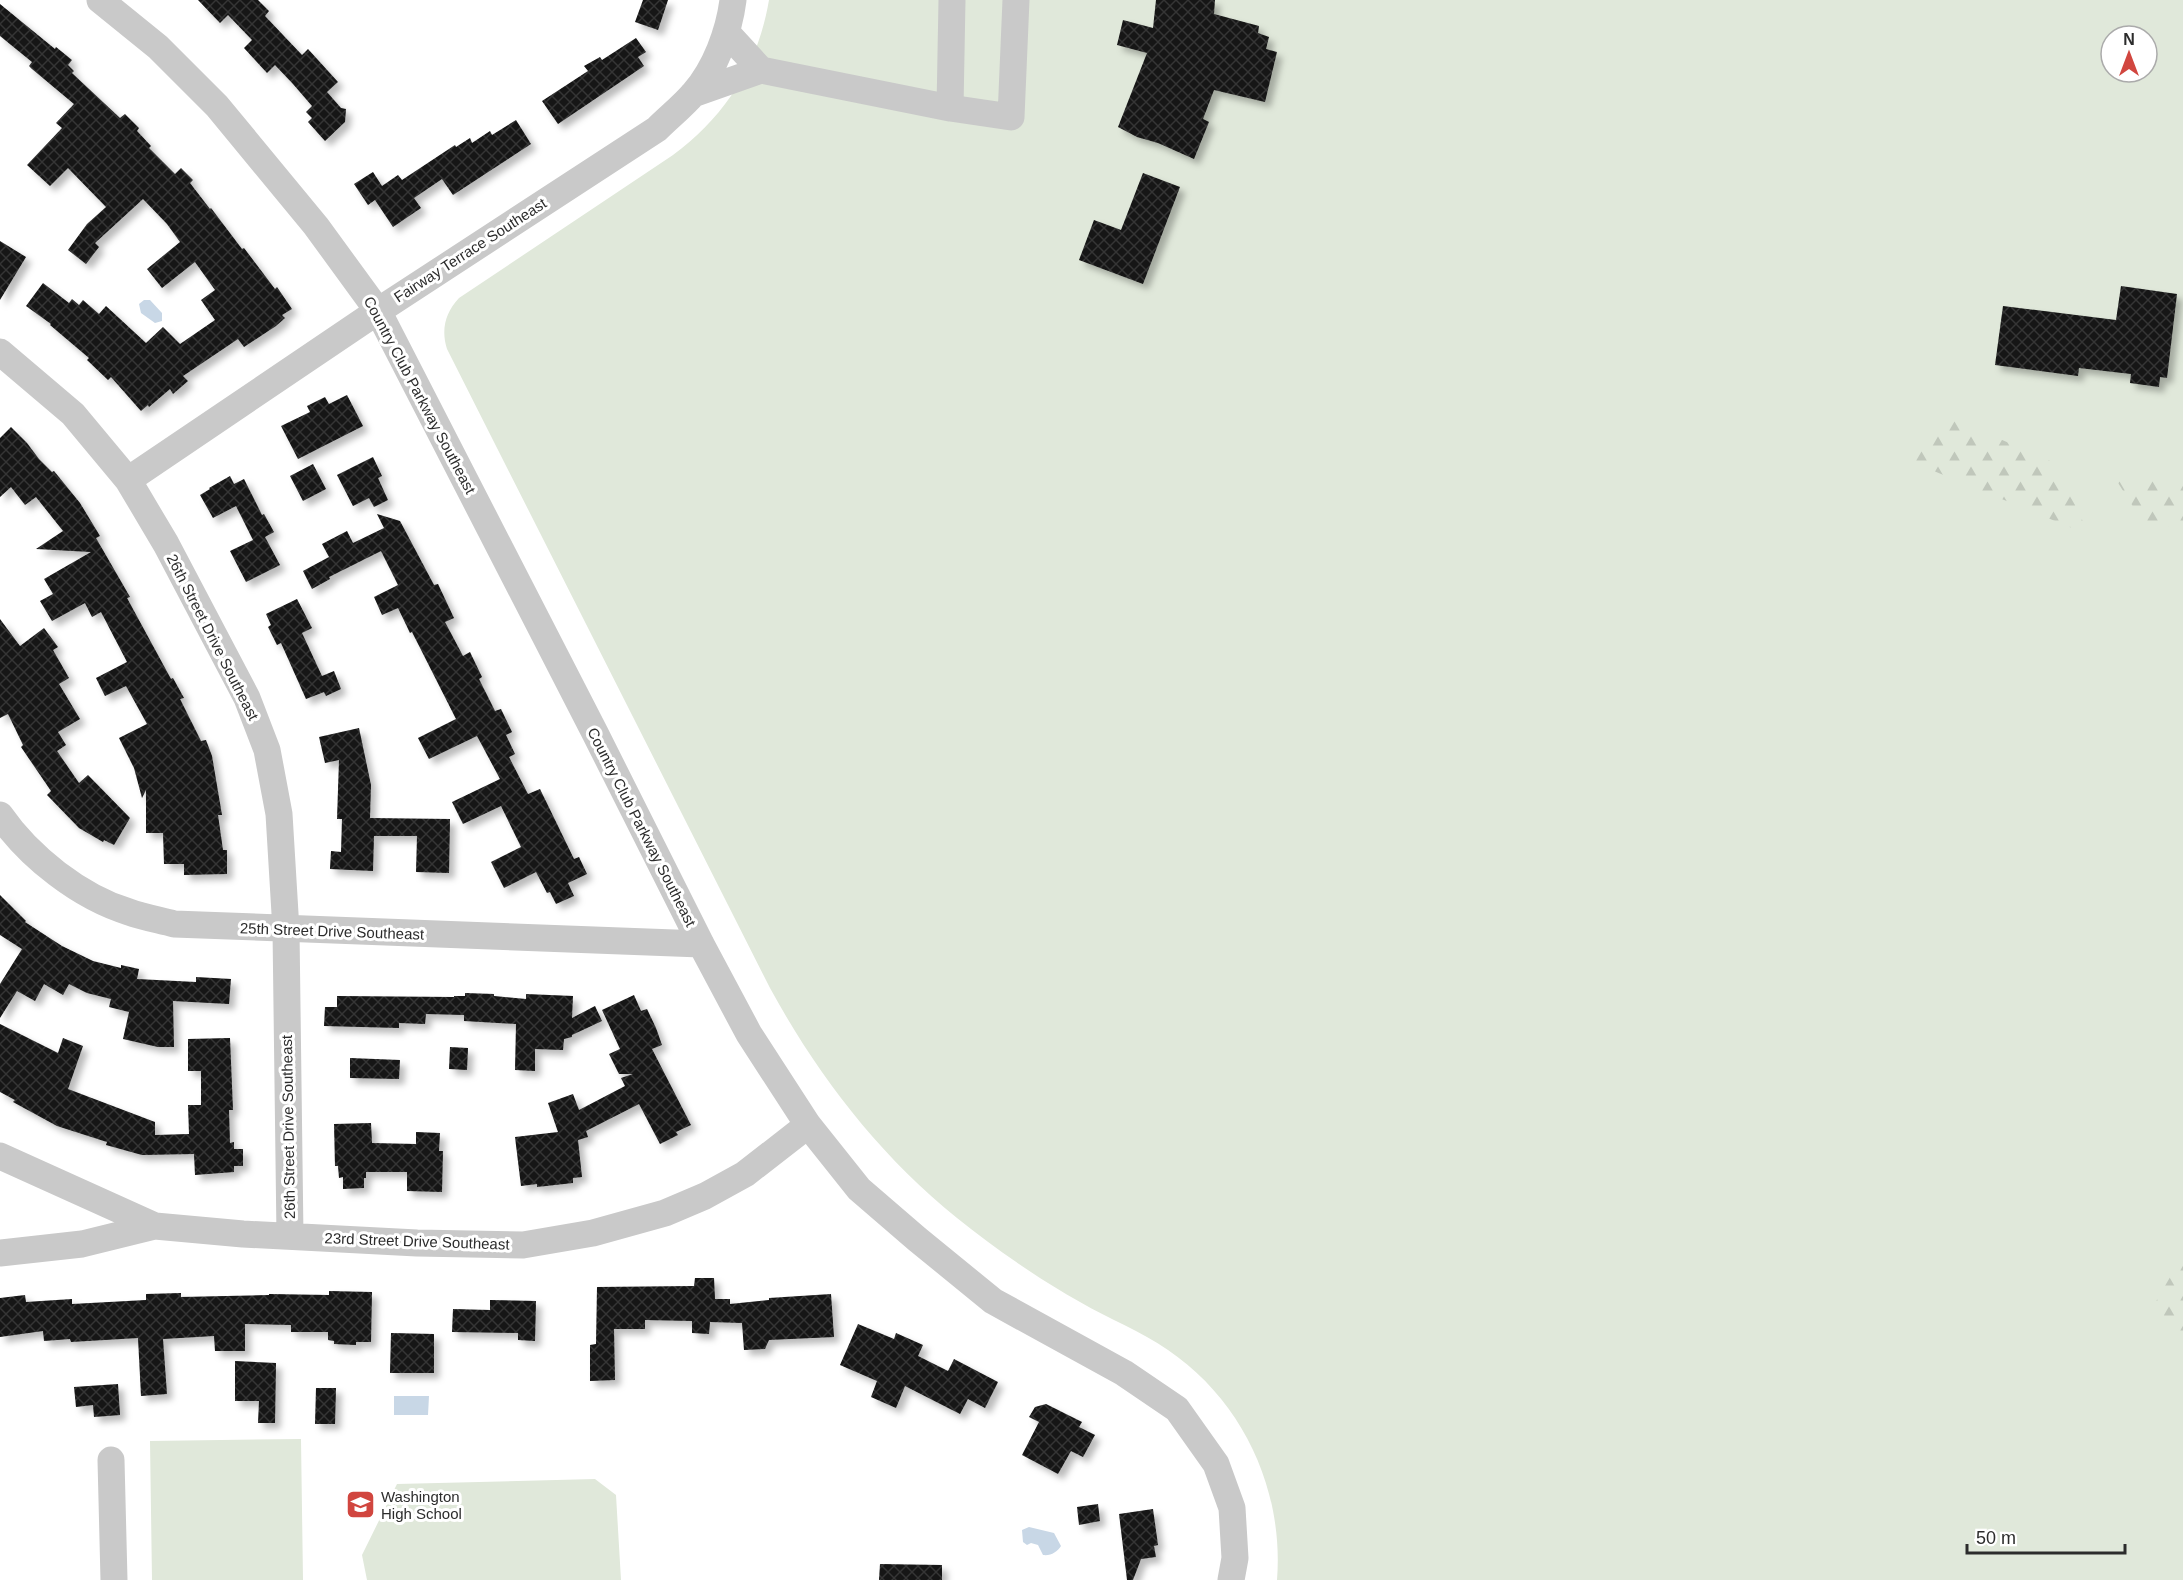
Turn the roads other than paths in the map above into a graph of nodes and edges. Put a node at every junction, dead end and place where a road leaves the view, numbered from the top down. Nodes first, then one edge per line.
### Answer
1 (100, 0) edge
2 (733, 0) edge
3 (952, 0) edge
4 (1016, 0) edge
5 (726, 32) junction
6 (761, 70) junction
7 (693, 94) junction
8 (950, 108) junction
9 (378, 311) junction
10 (0, 352) edge
11 (128, 480) junction
12 (0, 815) edge
13 (286, 930) junction
14 (701, 944) junction
15 (808, 1125) junction
16 (0, 1155) edge
17 (154, 1226) junction
18 (290, 1236) junction
19 (0, 1253) edge
20 (111, 1461) dead end
21 (114, 1580) edge
22 (1231, 1580) edge

1 - 9 street, Country Club Parkway Southeast
2 - 5 street, Fairway Terrace Southeast
3 - 8 street
4 - 8 street
5 - 6 street
5 - 7 street, Fairway Terrace Southeast
6 - 7 street
6 - 8 street
7 - 9 street, Fairway Terrace Southeast
9 - 11 street, Fairway Terrace Southeast
9 - 14 street, Country Club Parkway Southeast
10 - 11 street, 26th Street Drive Southeast
11 - 13 street, 26th Street Drive Southeast
12 - 13 street, 25th Street Drive Southeast
13 - 14 street, 25th Street Drive Southeast
13 - 18 street, 26th Street Drive Southeast
14 - 15 street, Country Club Parkway Southeast
15 - 18 street, 23rd Street Drive Southeast
15 - 22 street, Country Club Parkway Southeast
16 - 17 street
17 - 18 street, 23rd Street Drive Southeast
17 - 19 street, 23rd Street Drive Southeast
20 - 21 street

